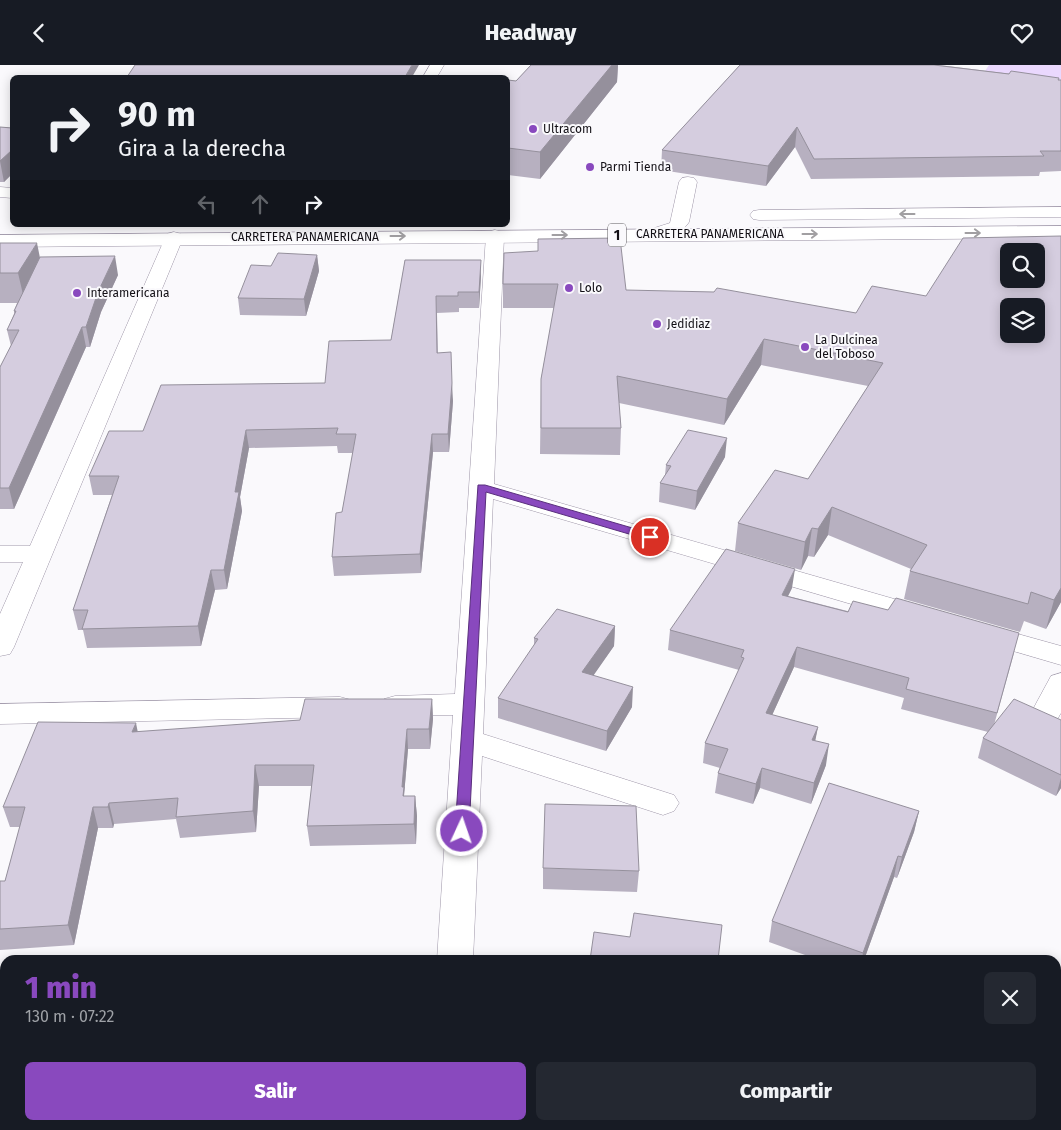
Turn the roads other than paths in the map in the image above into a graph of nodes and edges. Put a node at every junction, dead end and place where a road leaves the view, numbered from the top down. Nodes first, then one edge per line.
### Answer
1 (688, 182) dead end
2 (1061, 212) edge
3 (701, 215) dead end
4 (740, 215) dead end
5 (682, 216) junction
6 (655, 225) junction
7 (212, 227) edge
8 (0, 229) edge
9 (1061, 232) edge
10 (495, 236) junction
11 (174, 238) junction
12 (0, 241) edge
13 (481, 488) junction
14 (0, 554) edge
15 (40, 554) junction
16 (0, 647) edge
17 (1061, 656) edge
18 (1061, 683) edge
19 (469, 705) junction
20 (1047, 711) dead end
21 (0, 714) edge
22 (466, 740) junction
23 (663, 803) dead end
24 (455, 955) edge

1 - 5 main road
2 -> 4 main road, CARRETERA PANAMERICANA
3 - 5 main road, CARRETERA PANAMERICANA
5 - 6 main road
6 -> 9 main road, CARRETERA PANAMERICANA / 1
10 -> 6 main road, CARRETERA PANAMERICANA / 1
7 - 11 main road
8 - 11 main road
11 -> 10 main road, CARRETERA PANAMERICANA / 1
10 - 13 main road
11 - 12 main road, CARRETERA PANAMERICANA / 1
11 - 15 main road
13 - 17 main road
13 - 19 main road
14 - 15 main road
15 - 16 main road
18 - 20 main road
19 - 21 main road
19 - 22 main road
22 - 23 main road
22 - 24 main road

